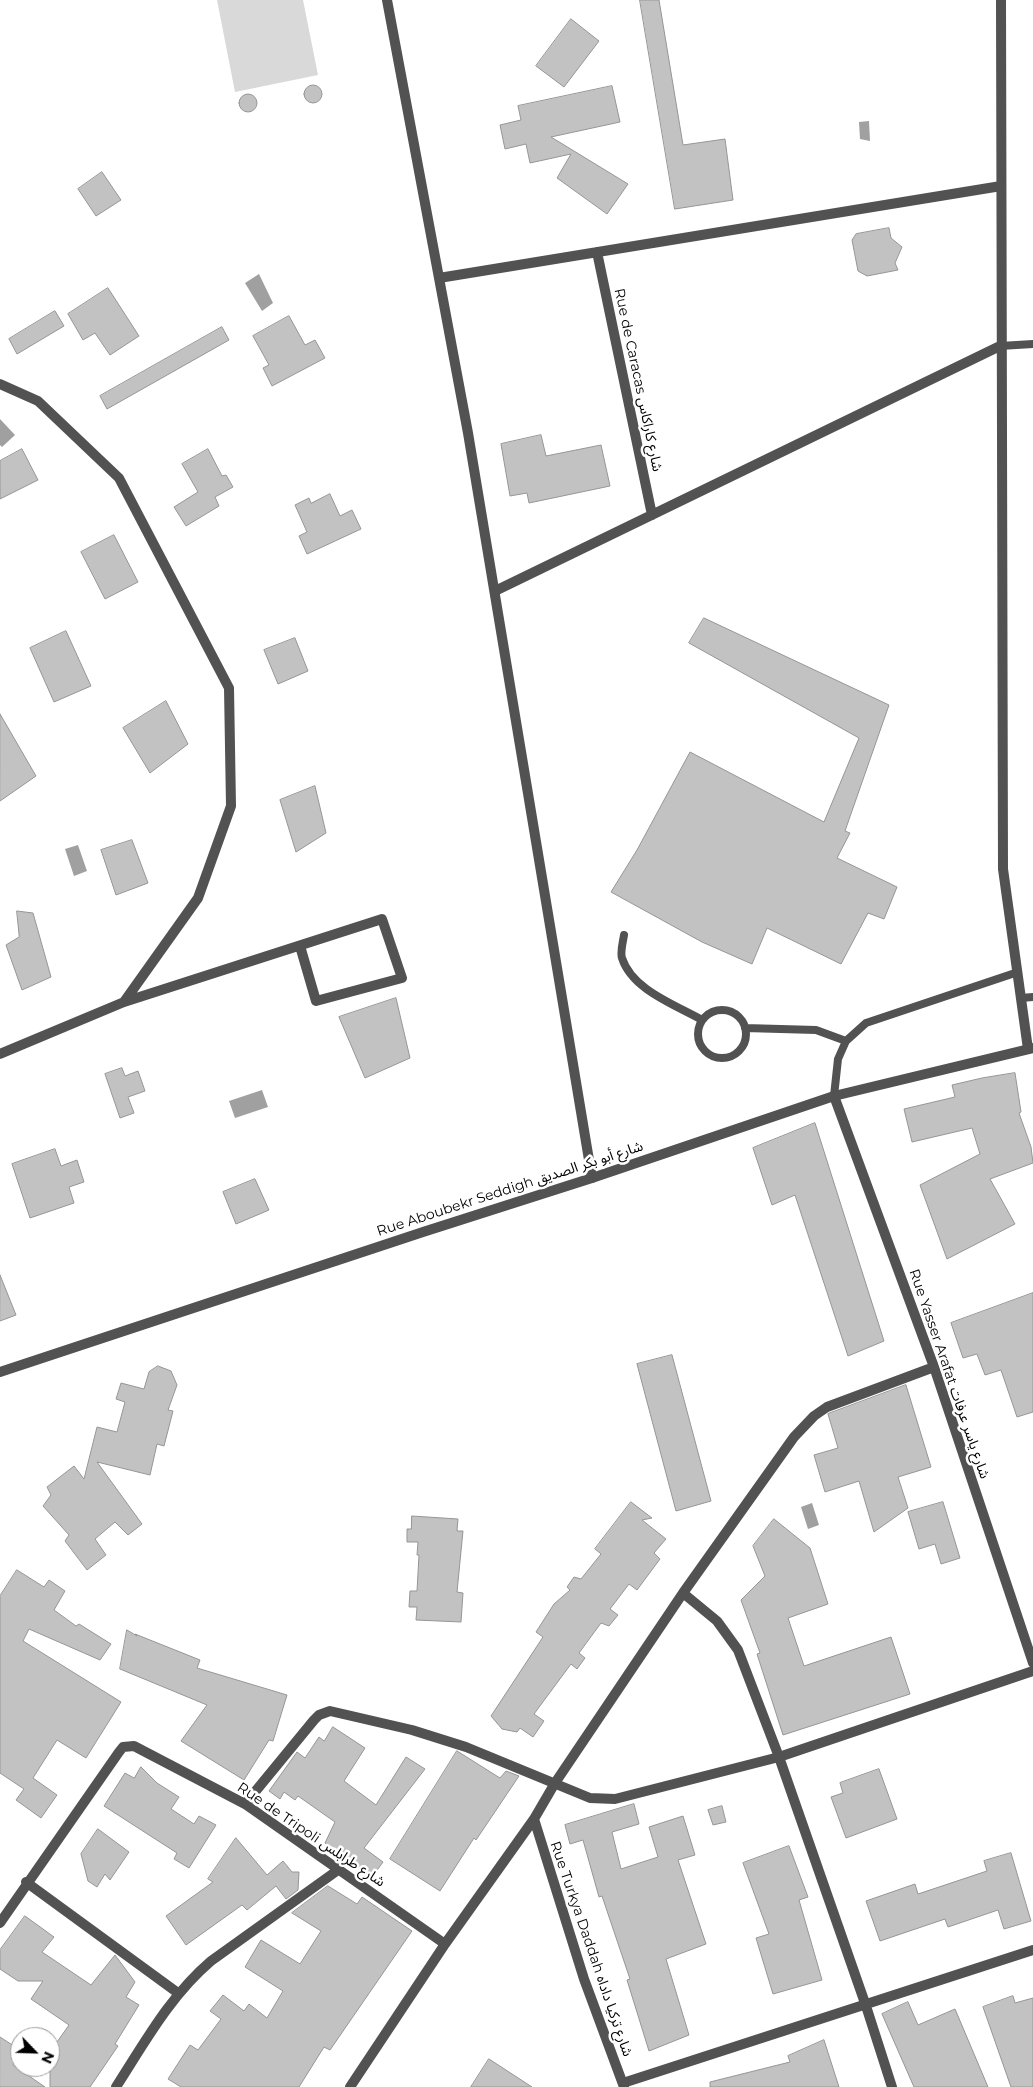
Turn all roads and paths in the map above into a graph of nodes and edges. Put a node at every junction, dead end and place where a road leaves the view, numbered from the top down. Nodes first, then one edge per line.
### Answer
1 (387, 0) edge
2 (1001, 0) edge
3 (1001, 186) junction
4 (597, 252) junction
5 (439, 278) junction
6 (1033, 344) edge
7 (1000, 346) junction
8 (0, 384) edge
9 (652, 515) junction
10 (495, 591) junction
11 (624, 935) dead end
12 (300, 946) junction
13 (1018, 972) junction
14 (1033, 996) edge
15 (1021, 998) junction
16 (124, 1002) junction
17 (702, 1020) junction
18 (745, 1028) junction
19 (846, 1041) junction
20 (1030, 1049) edge
21 (0, 1054) edge
22 (834, 1096) junction
23 (592, 1178) junction
24 (934, 1367) junction
25 (0, 1372) edge
26 (683, 1593) junction
27 (1033, 1663) edge
28 (1033, 1672) edge
29 (779, 1757) junction
30 (555, 1784) junction
31 (245, 1804) junction
32 (534, 1819) junction
33 (338, 1870) junction
34 (26, 1882) junction
35 (0, 1923) edge
36 (445, 1944) junction
37 (1033, 1950) edge
38 (178, 1993) junction
39 (866, 2006) junction
40 (623, 2085) edge
41 (116, 2087) edge
42 (350, 2087) edge
43 (892, 2087) edge

1 - 5 street
2 - 3 street
3 - 4 street
3 - 7 street
4 - 5 street
4 - 9 street, Rue de Caracas شارع كاراكاس
5 - 10 street
6 - 7 lane
7 - 9 street
7 - 13 street
8 - 16 street
9 - 10 street
10 - 23 street
11 - 17 lane
12 - 12 street
12 - 16 street
13 - 15 street
13 - 19 lane
14 - 15 lane
15 - 20 street
16 - 21 street
17 - 18 lane
17 - 18 lane
18 - 19 lane
19 - 22 lane
20 - 22 street, Rue Aboubekr Seddigh شارع أبو بكر الصديق
22 - 23 street, Rue Aboubekr Seddigh شارع أبو بكر الصديق
22 - 24 street, Rue Yasser Arafat شارع ياسر عرفات
23 - 25 street, Rue Aboubekr Seddigh شارع أبو بكر الصديق
24 - 26 street
24 - 27 street, Rue Yasser Arafat شارع ياسر عرفات
26 - 29 street
26 - 30 street
28 - 29 street
29 - 30 street
29 - 39 street
30 - 31 street
30 - 32 street
31 - 33 street, Rue de Tripoli شارع طرابلس
31 - 34 street, Rue de Tripoli شارع طرابلس
32 - 36 street
32 - 40 street, Rue Turkya Daddah شارع تركيا داداه
33 - 36 street, Rue de Tripoli شارع طرابلس
33 - 38 street
34 - 35 street
34 - 38 street
36 - 42 street
37 - 39 street
38 - 41 street
39 - 40 street
39 - 43 street

